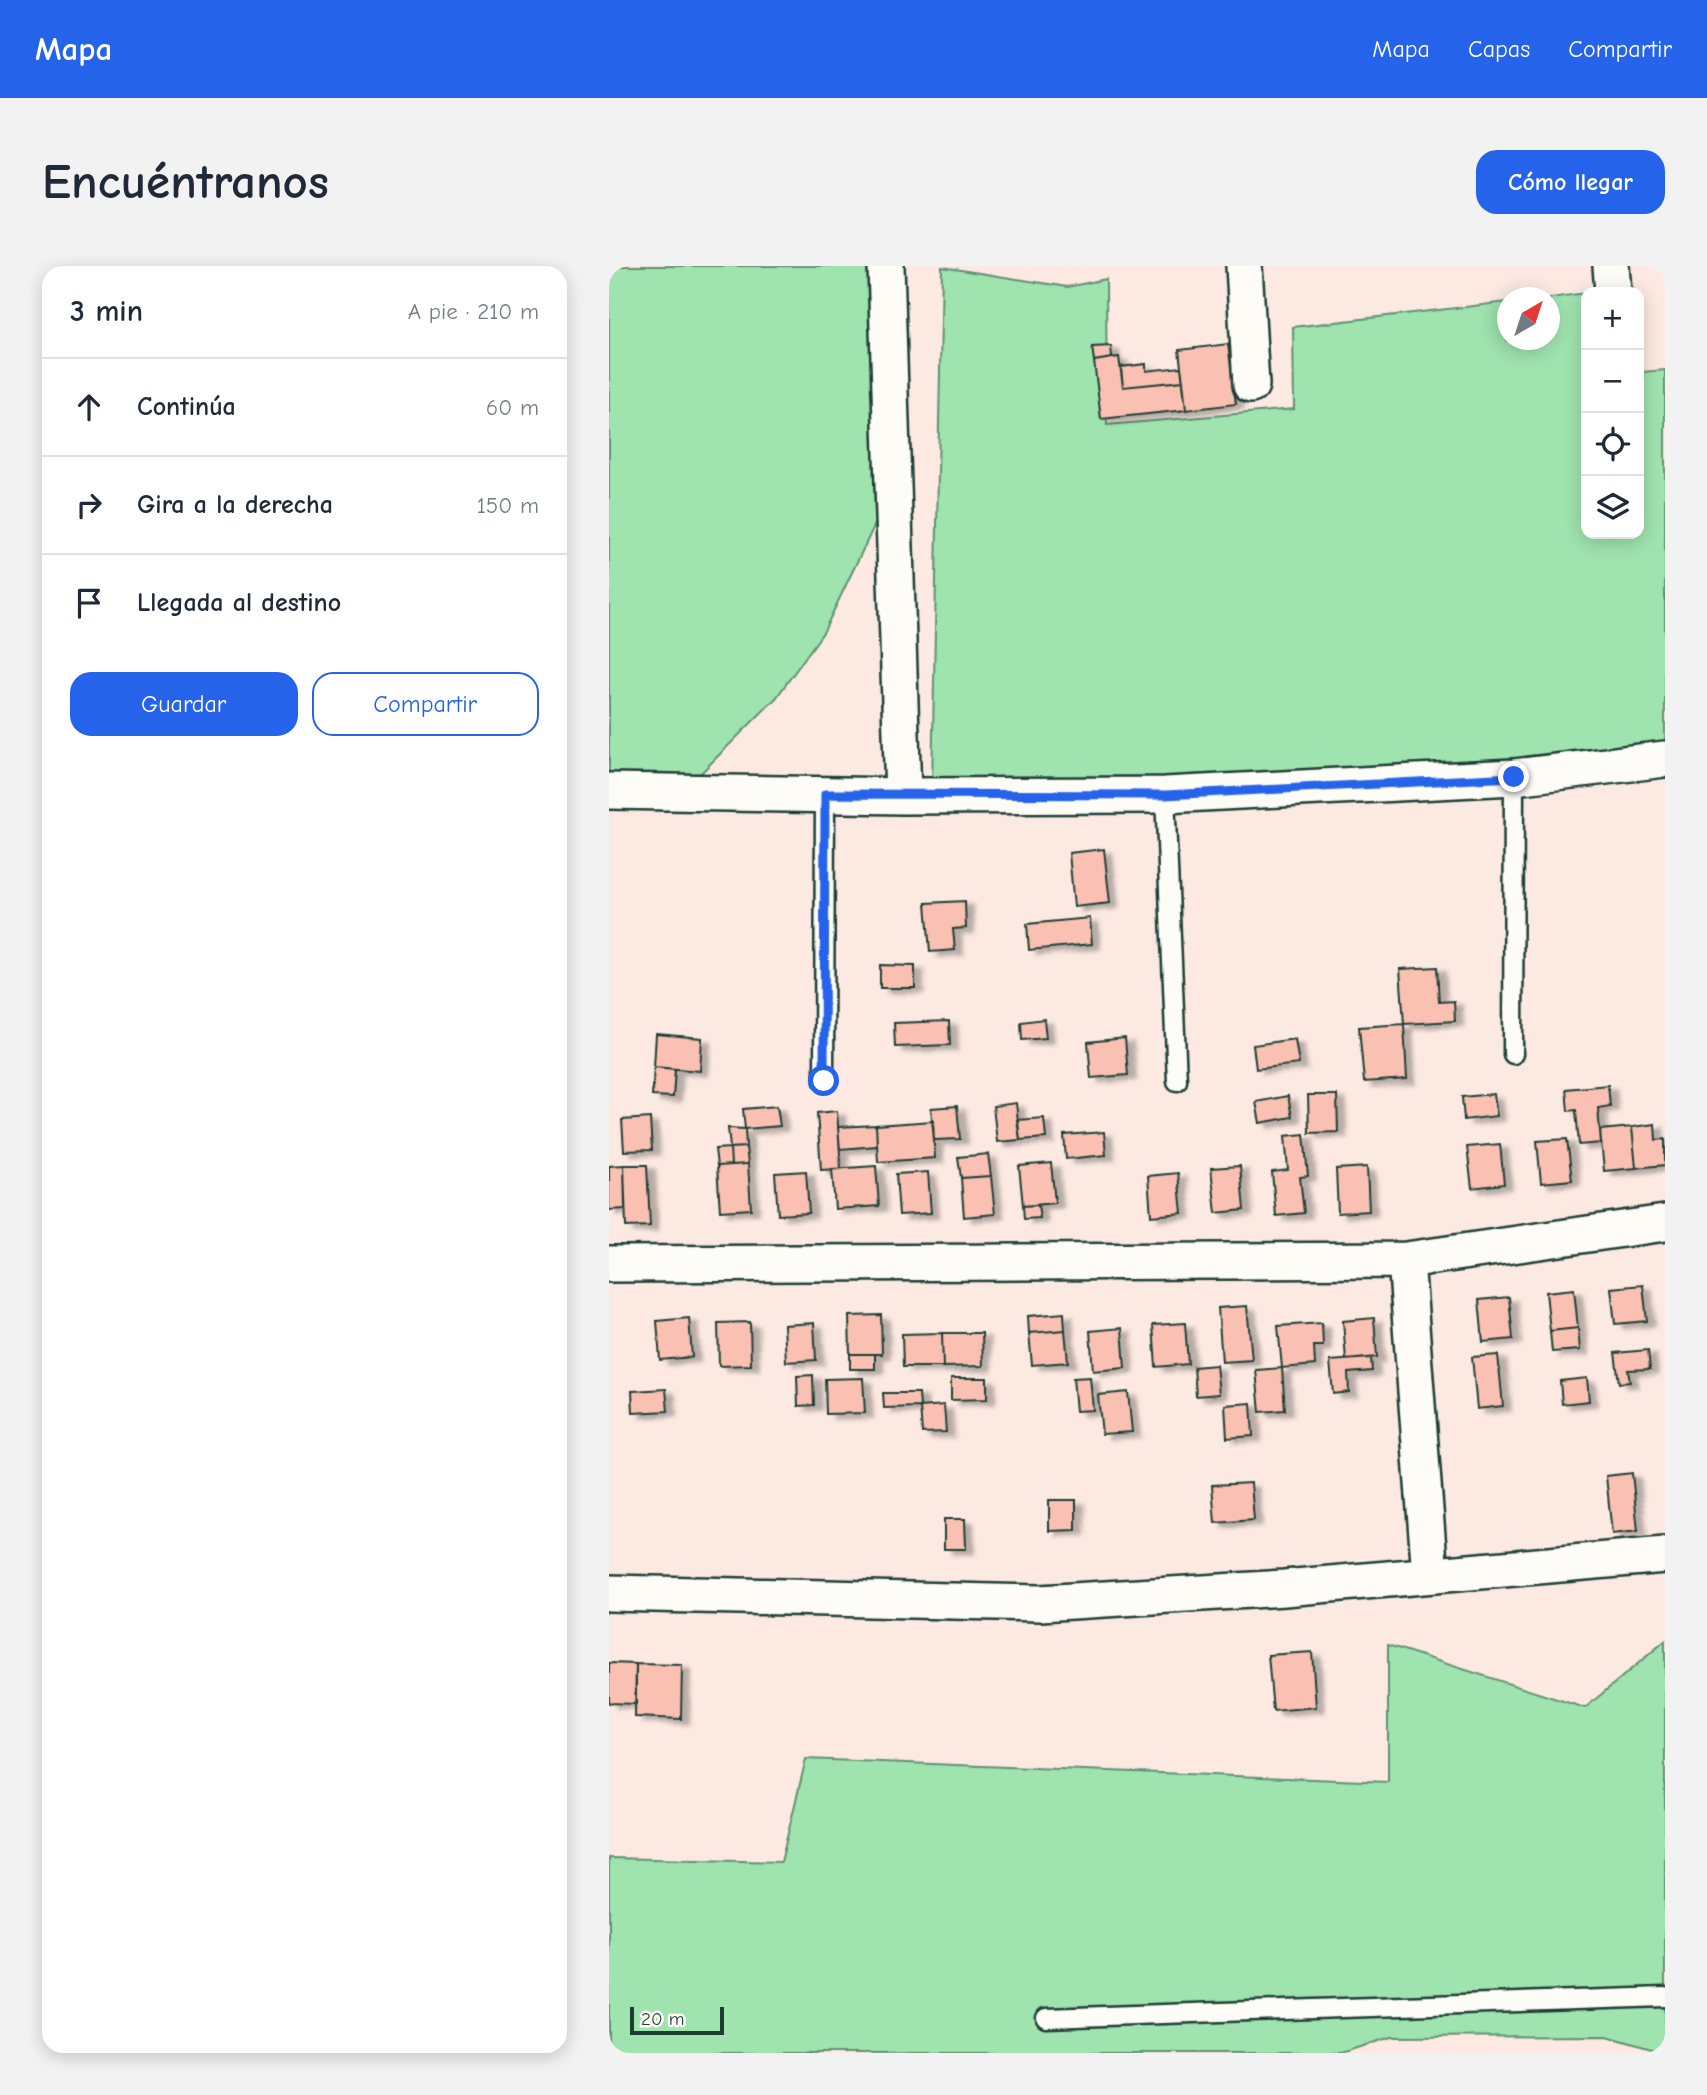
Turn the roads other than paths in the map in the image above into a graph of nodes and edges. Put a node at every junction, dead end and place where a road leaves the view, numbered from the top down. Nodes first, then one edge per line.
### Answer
1 (886, 266) edge
2 (1244, 266) edge
3 (1611, 266) edge
4 (1613, 287) edge
5 (1251, 385) dead end
6 (1665, 759) edge
7 (1514, 777) junction
8 (609, 791) edge
9 (825, 794) junction
10 (1165, 795) junction
11 (903, 796) junction
12 (1513, 1054) dead end
13 (1177, 1080) dead end
14 (824, 1081) dead end
15 (1665, 1223) edge
16 (1406, 1260) junction
17 (609, 1264) edge
18 (1665, 1555) edge
19 (1430, 1575) junction
20 (609, 1593) edge
21 (1665, 1997) edge
22 (1045, 2018) dead end

1 - 11 street
2 - 5 street
3 - 4 street
6 - 7 street
7 - 10 street
7 - 12 lane
8 - 9 street
9 - 11 street
9 - 14 lane
10 - 11 street
10 - 13 lane
15 - 16 street
16 - 17 street
16 - 19 street
18 - 19 street
19 - 20 street
21 - 22 lane

